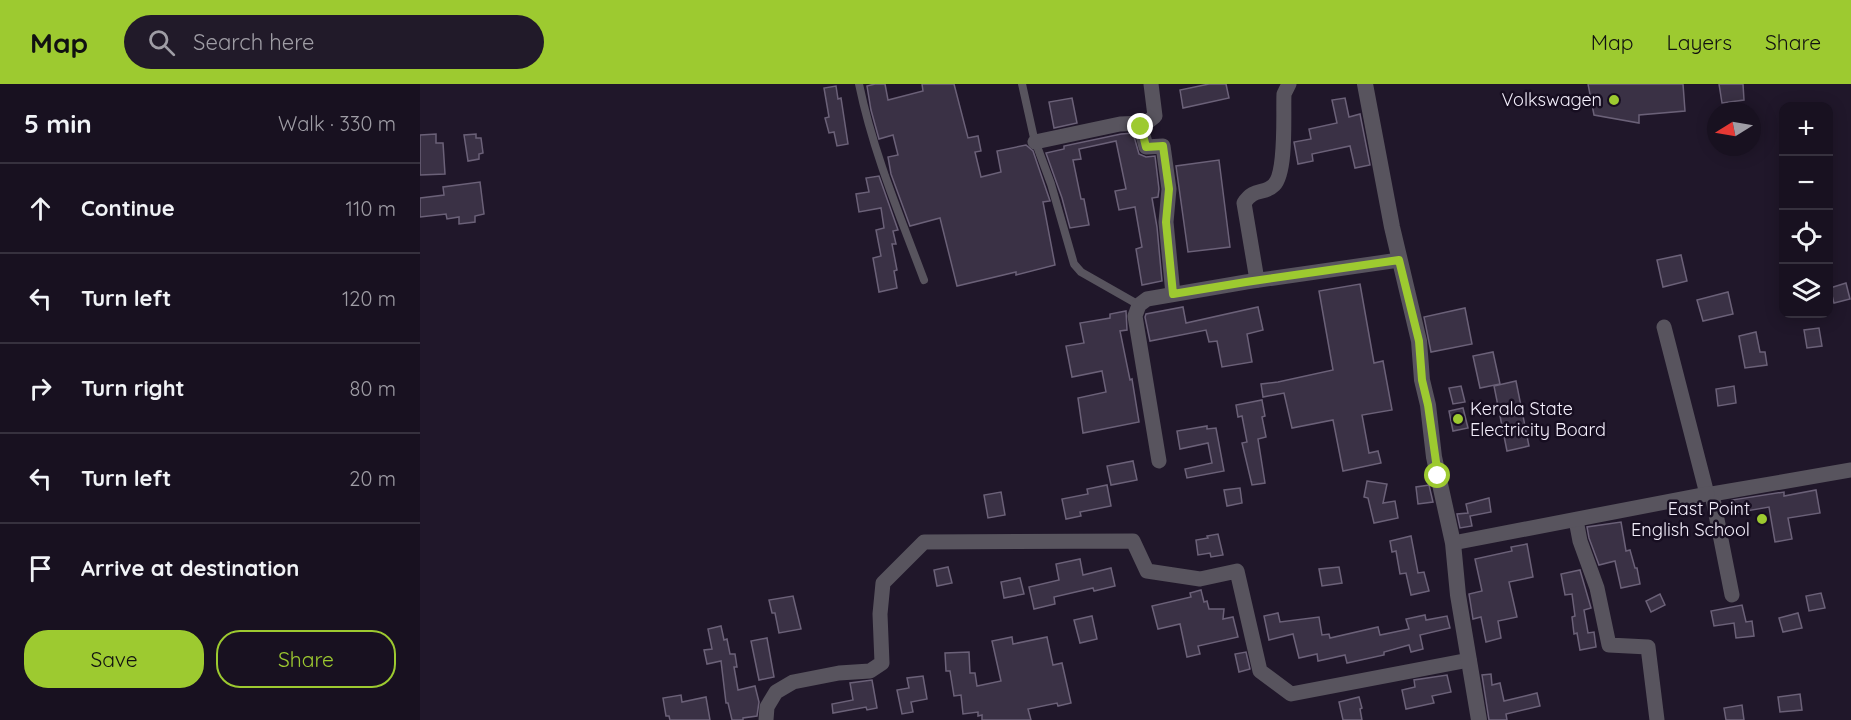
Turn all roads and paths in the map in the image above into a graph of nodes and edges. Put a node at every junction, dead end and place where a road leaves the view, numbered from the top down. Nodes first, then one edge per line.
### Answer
1 (859, 84) edge
2 (1022, 84) edge
3 (1151, 84) edge
4 (1289, 84) edge
5 (1365, 84) edge
6 (1146, 123) junction
7 (1035, 142) junction
8 (1399, 260) junction
9 (924, 280) dead end
10 (1257, 280) junction
11 (1173, 294) junction
12 (1139, 305) junction
13 (1664, 327) dead end
14 (1159, 461) dead end
15 (1851, 470) edge
16 (1710, 494) junction
17 (1576, 520) junction
18 (1453, 543) junction
19 (1732, 595) dead end
20 (1469, 660) junction
21 (766, 720) edge
22 (1479, 720) edge
23 (1657, 720) edge

1 - 9 lane
2 - 7 lane
3 - 6 street
4 - 10 street
5 - 8 street
6 - 7 street
6 - 11 street
7 - 12 lane
8 - 10 street
8 - 18 street
10 - 11 street
11 - 12 street
12 - 14 street
13 - 16 street
15 - 16 street
16 - 17 street
16 - 19 street
17 - 18 street
17 - 23 street
18 - 20 street
20 - 21 street
20 - 22 street

